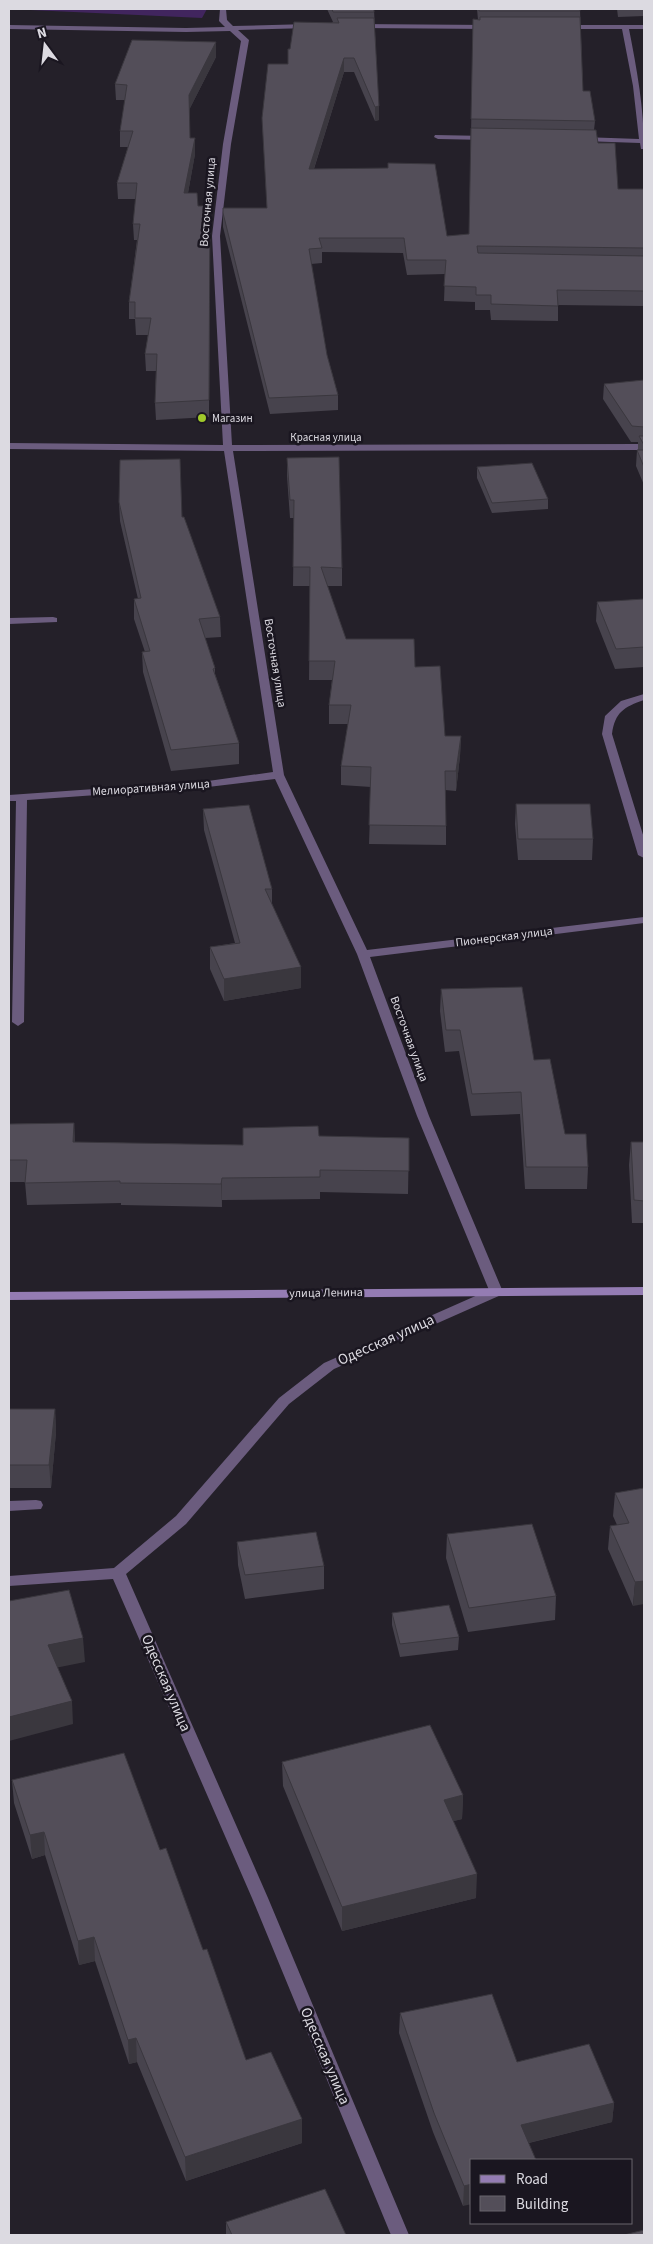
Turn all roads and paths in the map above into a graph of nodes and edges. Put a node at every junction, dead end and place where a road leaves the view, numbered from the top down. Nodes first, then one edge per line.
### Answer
1 (223, 9) edge
2 (314, 26) edge
3 (353, 26) edge
4 (9, 27) edge
5 (498, 27) edge
6 (556, 27) edge
7 (624, 27) junction
8 (644, 27) edge
9 (233, 28) junction
10 (438, 137) dead end
11 (496, 138) edge
12 (574, 139) edge
13 (644, 143) edge
14 (9, 446) edge
15 (644, 447) edge
16 (228, 448) junction
17 (53, 620) dead end
18 (9, 621) edge
19 (644, 697) edge
20 (279, 775) junction
21 (9, 798) edge
22 (22, 798) junction
23 (644, 855) edge
24 (644, 920) edge
25 (363, 954) junction
26 (18, 1022) dead end
27 (644, 1291) edge
28 (496, 1292) junction
29 (9, 1296) edge
30 (36, 1505) dead end
31 (9, 1506) edge
32 (118, 1572) junction
33 (9, 1581) edge
34 (400, 2235) edge

1 - 9 street, Восточная улица
2 - 9 street
3 - 5 street
4 - 9 street
6 - 7 street
7 - 8 street
7 - 13 street
9 - 16 street, Восточная улица
10 - 11 street
12 - 13 street
14 - 16 street, Красная улица
15 - 16 street, Красная улица
16 - 20 street, Восточная улица
17 - 18 street
19 - 23 street
20 - 22 street, Мелиоративная улица
20 - 25 street, Восточная улица
21 - 22 street, Мелиоративная улица
22 - 26 street
24 - 25 street, Пионерская улица
25 - 28 street, Восточная улица
27 - 28 street, улица Ленина
28 - 29 street, улица Ленина
28 - 32 street, Одесская улица
30 - 31 street
32 - 33 street
32 - 34 street, Одесская улица

